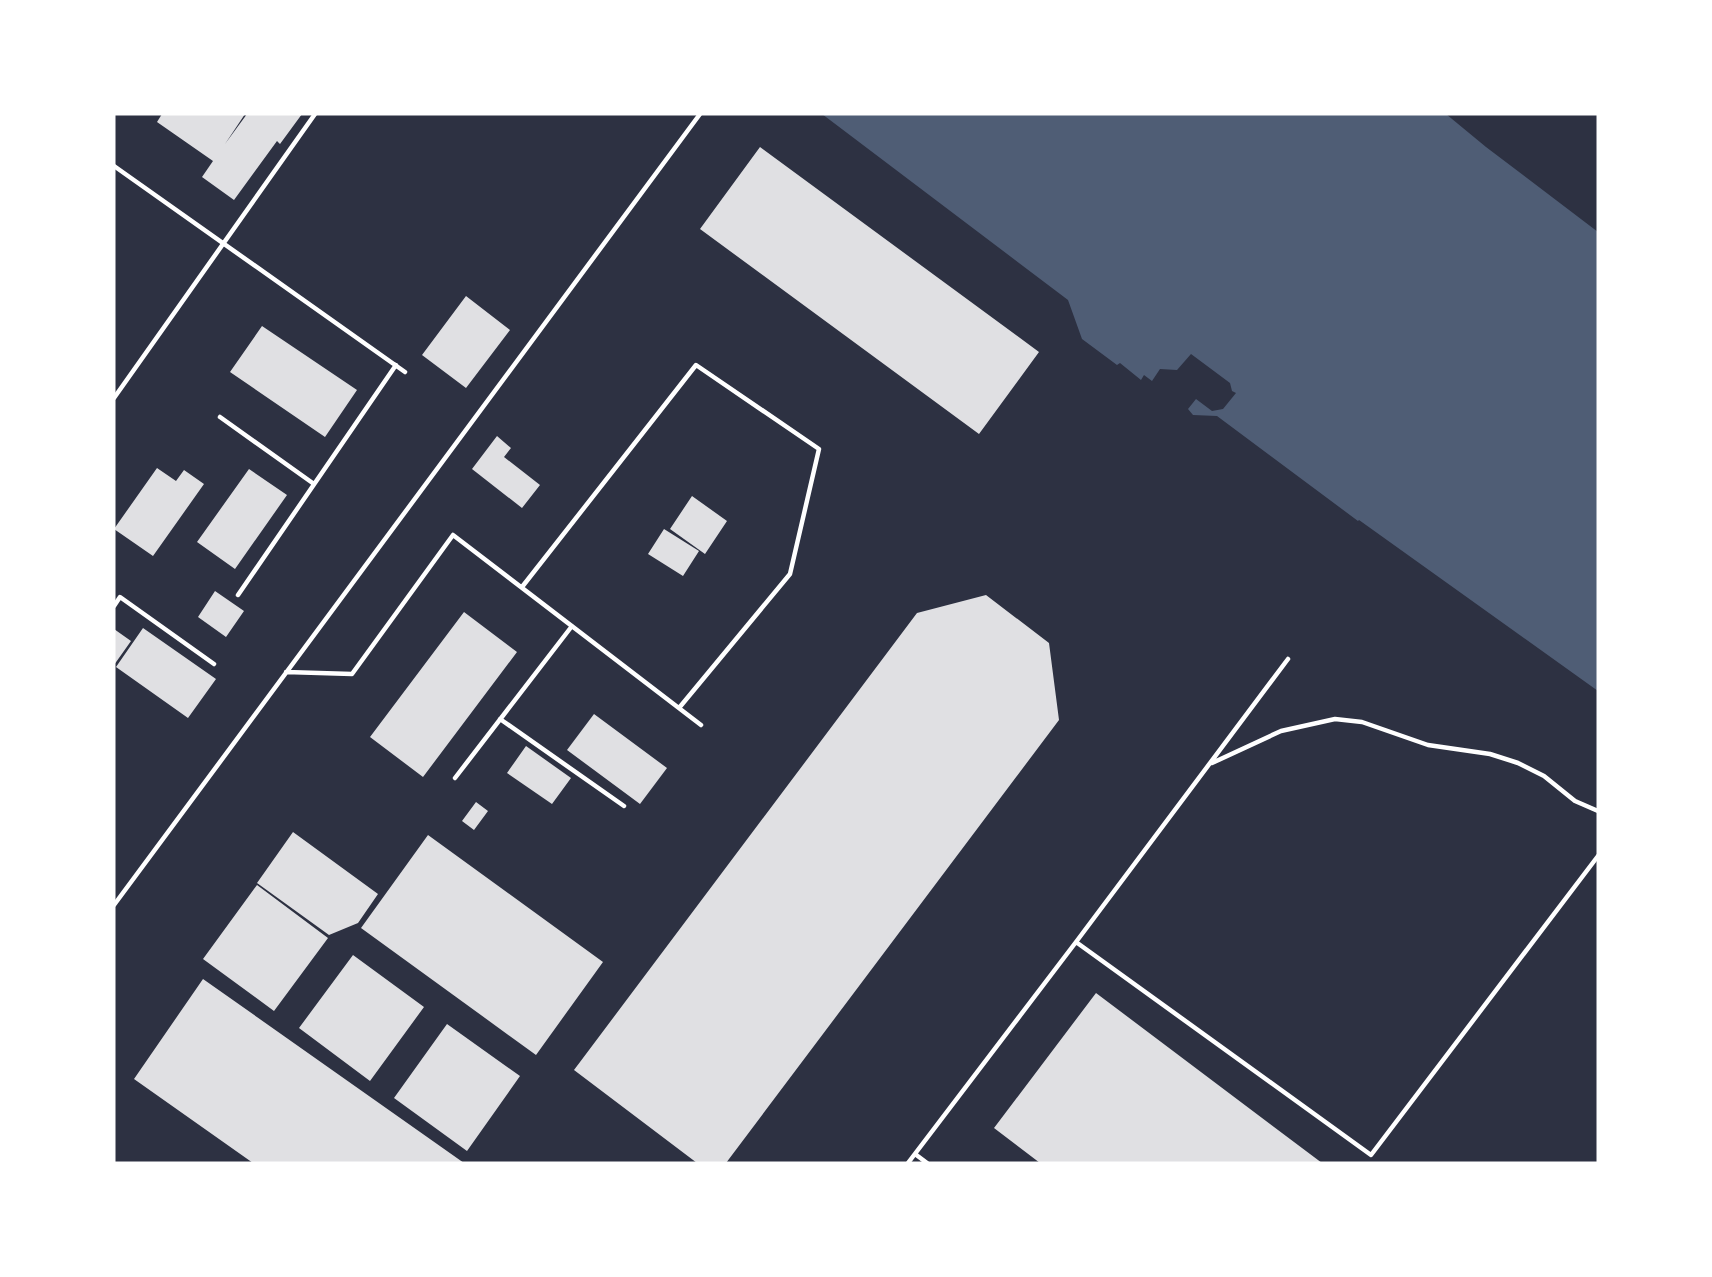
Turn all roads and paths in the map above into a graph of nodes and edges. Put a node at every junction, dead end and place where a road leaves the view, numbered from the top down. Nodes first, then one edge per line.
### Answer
1 (315, 114) edge
2 (700, 114) edge
3 (114, 166) edge
4 (223, 243) junction
5 (396, 365) junction
6 (405, 372) dead end
7 (114, 398) edge
8 (220, 417) dead end
9 (314, 484) junction
10 (522, 587) junction
11 (238, 595) dead end
12 (114, 606) edge
13 (572, 626) junction
14 (1288, 659) dead end
15 (214, 664) dead end
16 (286, 672) junction
17 (679, 708) junction
18 (500, 719) junction
19 (701, 725) dead end
20 (1209, 765) junction
21 (455, 778) dead end
22 (624, 806) dead end
23 (1598, 811) edge
24 (1598, 856) edge
25 (114, 905) edge
26 (1076, 942) junction
27 (915, 1154) junction
28 (908, 1163) edge
29 (927, 1163) edge

1 - 4 lane
2 - 16 lane
3 - 4 lane
4 - 5 lane
4 - 7 lane
5 - 6 lane
5 - 9 lane
8 - 9 lane
9 - 11 lane
10 - 13 lane
10 - 16 lane
10 - 17 lane
12 - 15 lane
13 - 17 lane
13 - 18 lane
14 - 20 lane
16 - 25 lane
17 - 19 lane
18 - 21 lane
18 - 22 lane
20 - 23 lane
20 - 26 lane
24 - 26 lane
26 - 27 lane
27 - 28 lane
27 - 29 lane

